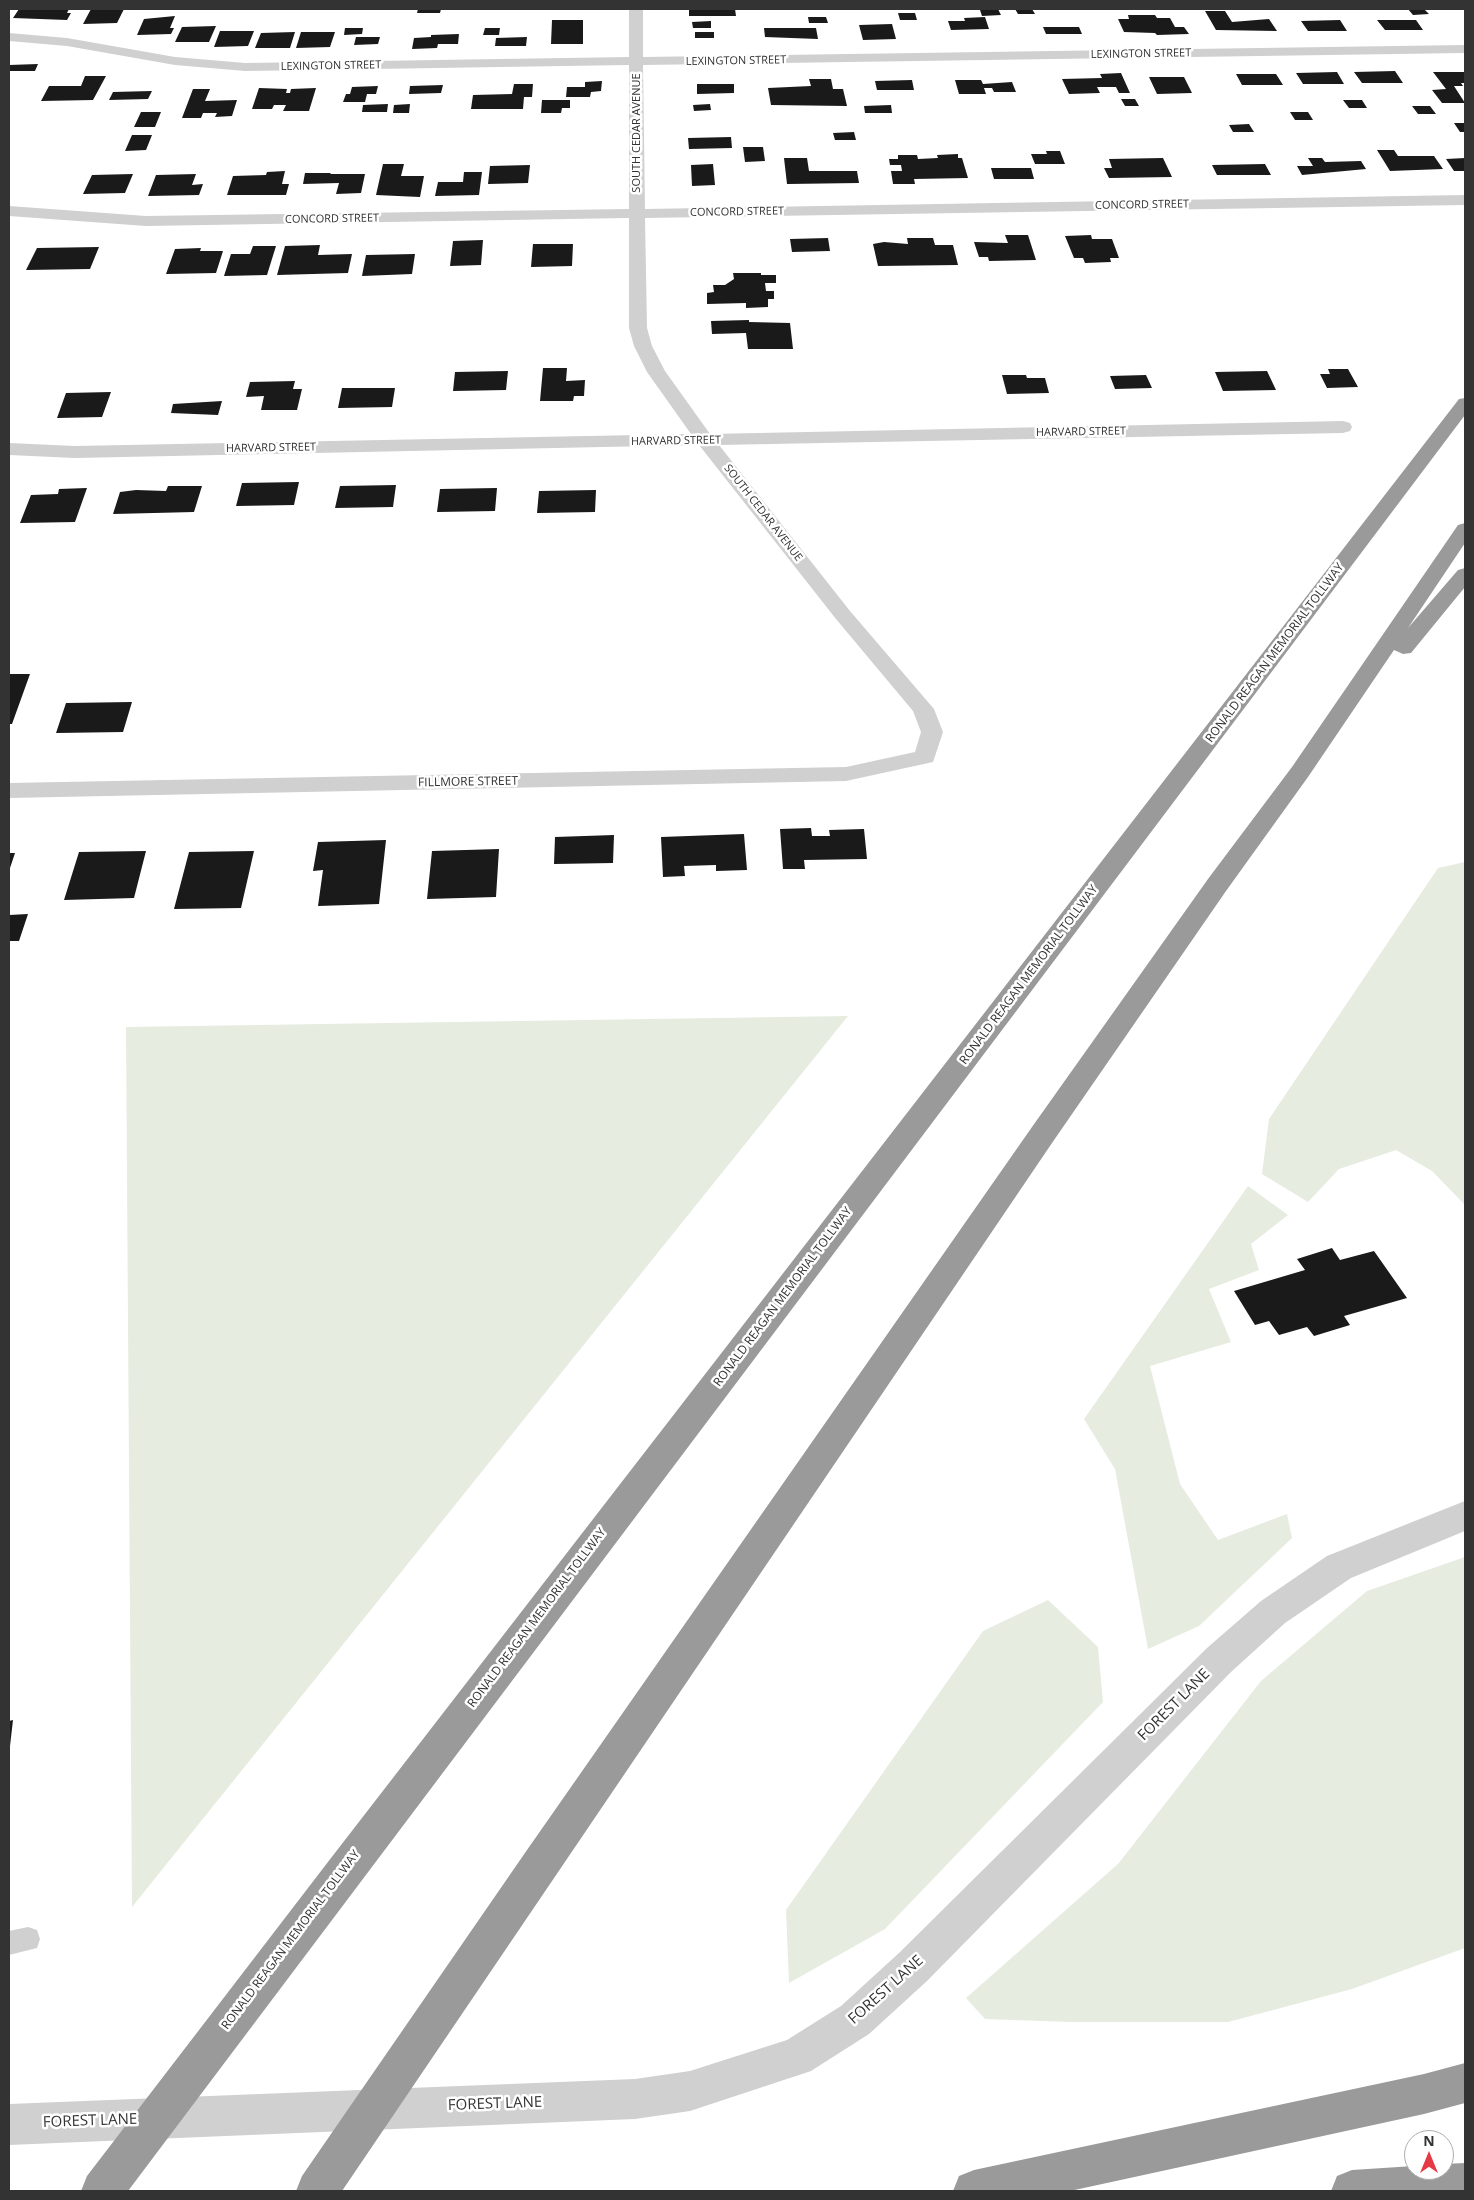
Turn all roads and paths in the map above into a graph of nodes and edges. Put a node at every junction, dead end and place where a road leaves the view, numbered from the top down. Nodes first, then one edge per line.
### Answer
1 (636, 9) edge
2 (9, 37) edge
3 (1465, 49) edge
4 (638, 62) junction
5 (1465, 200) edge
6 (9, 211) edge
7 (637, 214) junction
8 (1465, 403) edge
9 (1343, 427) dead end
10 (705, 440) junction
11 (9, 449) edge
12 (1465, 529) edge
13 (1465, 574) edge
14 (924, 757) joint
15 (1300, 772) junction
16 (9, 791) edge
17 (1465, 1516) edge
18 (1465, 2083) edge
19 (9, 2125) edge
20 (1465, 2184) edge
21 (102, 2191) edge
22 (317, 2191) edge
23 (974, 2191) edge
24 (1352, 2191) edge

1 - 4 street, SOUTH CEDAR AVENUE
2 - 4 street, LEXINGTON STREET
3 - 4 street, LEXINGTON STREET
4 - 7 street, SOUTH CEDAR AVENUE
5 - 7 street, CONCORD STREET
6 - 7 street, CONCORD STREET
7 - 10 street, SOUTH CEDAR AVENUE
8 - 21 highway, RONALD REAGAN MEMORIAL TOLLWAY
9 - 10 street, HARVARD STREET
10 - 11 street, HARVARD STREET
10 - 14 street, SOUTH CEDAR AVENUE
12 - 15 highway
13 - 15 highway
14 - 16 street, FILLMORE STREET
15 - 22 highway
17 - 19 street, FOREST LANE
18 - 23 highway
20 - 24 highway

